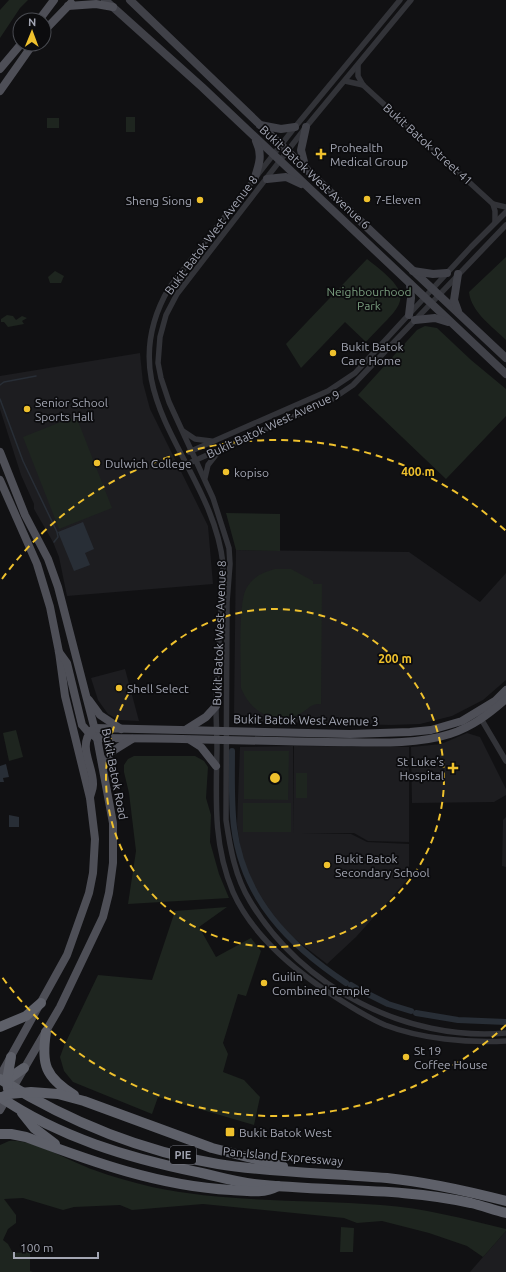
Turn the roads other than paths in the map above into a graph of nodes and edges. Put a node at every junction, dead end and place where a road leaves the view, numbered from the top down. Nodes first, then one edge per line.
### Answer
1 (54, 0) edge
2 (105, 0) edge
3 (130, 0) edge
4 (400, 0) edge
5 (411, 0) edge
6 (71, 3) edge
7 (113, 7) junction
8 (45, 12) edge
9 (52, 23) edge
10 (14, 52) edge
11 (27, 52) edge
12 (358, 65) junction
13 (0, 69) edge
14 (345, 81) junction
15 (363, 85) junction
16 (0, 91) edge
17 (260, 124) junction
18 (295, 127) junction
19 (306, 127) junction
20 (255, 137) junction
21 (281, 145) junction
22 (288, 151) junction
23 (273, 154) junction
24 (280, 161) junction
25 (306, 169) junction
26 (266, 179) junction
27 (254, 180) junction
28 (309, 188) junction
29 (494, 204) junction
30 (506, 207) edge
31 (506, 212) edge
32 (495, 222) junction
33 (506, 225) edge
34 (412, 270) junction
35 (447, 273) junction
36 (458, 274) junction
37 (410, 284) junction
38 (436, 292) junction
39 (428, 301) junction
40 (459, 314) junction
41 (412, 317) junction
42 (452, 324) junction
43 (506, 358) edge
44 (506, 374) edge
45 (181, 430) junction
46 (216, 440) junction
47 (226, 447) junction
48 (191, 451) junction
49 (0, 452) edge
50 (183, 455) junction
51 (196, 460) junction
52 (187, 464) junction
53 (205, 478) junction
54 (0, 480) edge
55 (59, 652) junction
56 (506, 690) edge
57 (87, 696) junction
58 (506, 699) edge
59 (216, 706) junction
60 (479, 716) junction
61 (121, 729) junction
62 (187, 729) junction
63 (216, 730) junction
64 (226, 730) junction
65 (92, 731) junction
66 (97, 738) junction
67 (135, 738) junction
68 (190, 740) junction
69 (217, 740) junction
70 (226, 740) junction
71 (506, 761) edge
72 (216, 766) junction
73 (103, 767) junction
74 (90, 798) junction
75 (280, 941) junction
76 (272, 947) junction
77 (41, 1003) junction
78 (0, 1027) edge
79 (46, 1032) junction
80 (506, 1033) edge
81 (506, 1041) edge
82 (10, 1057) joint
83 (24, 1068) junction
84 (2, 1080) edge
85 (3, 1096) edge
86 (84, 1101) junction
87 (0, 1110) edge
88 (0, 1134) edge
89 (67, 1152) junction
90 (338, 1174) junction
91 (278, 1186) junction
92 (506, 1201) edge
93 (506, 1214) edge

1 - 8 main road
2 - 7 street, Bukit Batok West Avenue 6
3 - 17 street, Bukit Batok West Avenue 6
4 - 18 street, Bukit Batok West Avenue 8
5 - 12 street, Bukit Batok West Avenue 8
6 - 7 main road
6 - 9 main road
7 - 20 street, Bukit Batok West Avenue 6
10 - 13 main road
11 - 16 main road
12 - 14 street, Bukit Batok West Avenue 8
12 - 15 street
14 - 15 street, Bukit Batok Street 41
14 - 19 street, Bukit Batok West Avenue 8
15 - 29 street, Bukit Batok Street 41
17 - 18 street
17 - 21 street, Bukit Batok West Avenue 6
18 - 21 street, Bukit Batok West Avenue 8
19 - 22 street, Bukit Batok West Avenue 8
19 - 25 street
20 - 23 street, Bukit Batok West Avenue 6
20 - 27 street
21 - 22 street, Bukit Batok West Avenue 6
21 - 23 street, Bukit Batok West Avenue 8
22 - 24 street, Bukit Batok West Avenue 8
22 - 25 street, Bukit Batok West Avenue 6
23 - 24 street, Bukit Batok West Avenue 6
23 - 27 street, Bukit Batok West Avenue 8
24 - 26 street, Bukit Batok West Avenue 8
24 - 28 street, Bukit Batok West Avenue 6
25 - 34 street, Bukit Batok West Avenue 6
26 - 28 street
26 - 45 street, Bukit Batok West Avenue 8
27 - 50 street, Bukit Batok West Avenue 8
28 - 37 street, Bukit Batok West Avenue 6
29 - 30 street, Bukit Batok Street 41
29 - 32 street
31 - 32 street, Bukit Batok West Avenue 9
32 - 35 street, Bukit Batok West Avenue 9
33 - 36 street, Bukit Batok West Avenue 9
34 - 35 street
34 - 38 street, Bukit Batok West Avenue 6
35 - 38 street, Bukit Batok West Avenue 9
36 - 38 street, Bukit Batok West Avenue 9
36 - 40 street
37 - 39 street, Bukit Batok West Avenue 6
37 - 41 street
38 - 39 street, Bukit Batok West Avenue 9
38 - 40 street, Bukit Batok West Avenue 6
39 - 41 street, Bukit Batok West Avenue 9
39 - 42 street, Bukit Batok West Avenue 6
40 - 43 street, Bukit Batok West Avenue 6
41 - 42 street
41 - 46 street, Bukit Batok West Avenue 9
41 - 47 street, Bukit Batok West Avenue 9
42 - 44 street, Bukit Batok West Avenue 6
45 - 46 street
45 - 48 street, Bukit Batok West Avenue 8
46 - 48 street, Bukit Batok West Avenue 9
47 - 51 street, Bukit Batok West Avenue 9
47 - 53 street
48 - 50 street, Bukit Batok West Avenue 9
48 - 51 street, Bukit Batok West Avenue 8
49 - 57 main road, Bukit Batok Road
50 - 52 street, Bukit Batok West Avenue 8
51 - 52 street, Bukit Batok West Avenue 9
51 - 53 street, Bukit Batok West Avenue 8
52 - 59 street, Bukit Batok West Avenue 8
53 - 64 street, Bukit Batok West Avenue 8
54 - 55 main road
55 - 65 main road
55 - 74 main road
56 - 60 main road, Bukit Batok West Avenue 3
57 - 61 main road
57 - 65 main road, Bukit Batok Road
58 - 60 main road, Bukit Batok West Avenue 3
59 - 62 main road
59 - 63 street, Bukit Batok West Avenue 8
60 - 64 main road, Bukit Batok West Avenue 3
60 - 70 main road, Bukit Batok West Avenue 3
60 - 71 street
61 - 62 main road, Bukit Batok West Avenue 3
61 - 65 main road, Bukit Batok West Avenue 3
62 - 63 main road, Bukit Batok West Avenue 3
63 - 64 main road, Bukit Batok West Avenue 3
63 - 69 street, Bukit Batok West Avenue 8
64 - 70 street, Bukit Batok West Avenue 8
65 - 66 main road
65 - 74 main road, Bukit Batok Road
66 - 67 main road, Bukit Batok West Avenue 3
66 - 73 main road, Bukit Batok Road
67 - 68 main road, Bukit Batok West Avenue 3
67 - 73 main road
68 - 69 main road, Bukit Batok West Avenue 3
68 - 72 main road
69 - 70 main road, Bukit Batok West Avenue 3
69 - 72 street, Bukit Batok West Avenue 8
70 - 75 street, Bukit Batok West Avenue 8
72 - 76 street, Bukit Batok West Avenue 8
73 - 79 main road, Bukit Batok Road
74 - 77 main road
75 - 76 street
75 - 80 street, Bukit Batok West Avenue 8
76 - 81 street, Bukit Batok West Avenue 8
77 - 78 highway
77 - 82 main road
79 - 83 main road, Bukit Batok Road
79 - 86 highway
82 - 84 highway
83 - 84 highway
83 - 85 main road, Bukit Batok Road
84 - 85 highway
84 - 90 highway, Pan-Island Expressway / PIE
85 - 86 highway
85 - 87 main road, Bukit Batok Road
85 - 89 highway
85 - 91 highway, PIE
86 - 90 highway
88 - 89 highway
89 - 91 highway
90 - 92 highway, Pan-Island Expressway / PIE
91 - 93 highway, PIE

